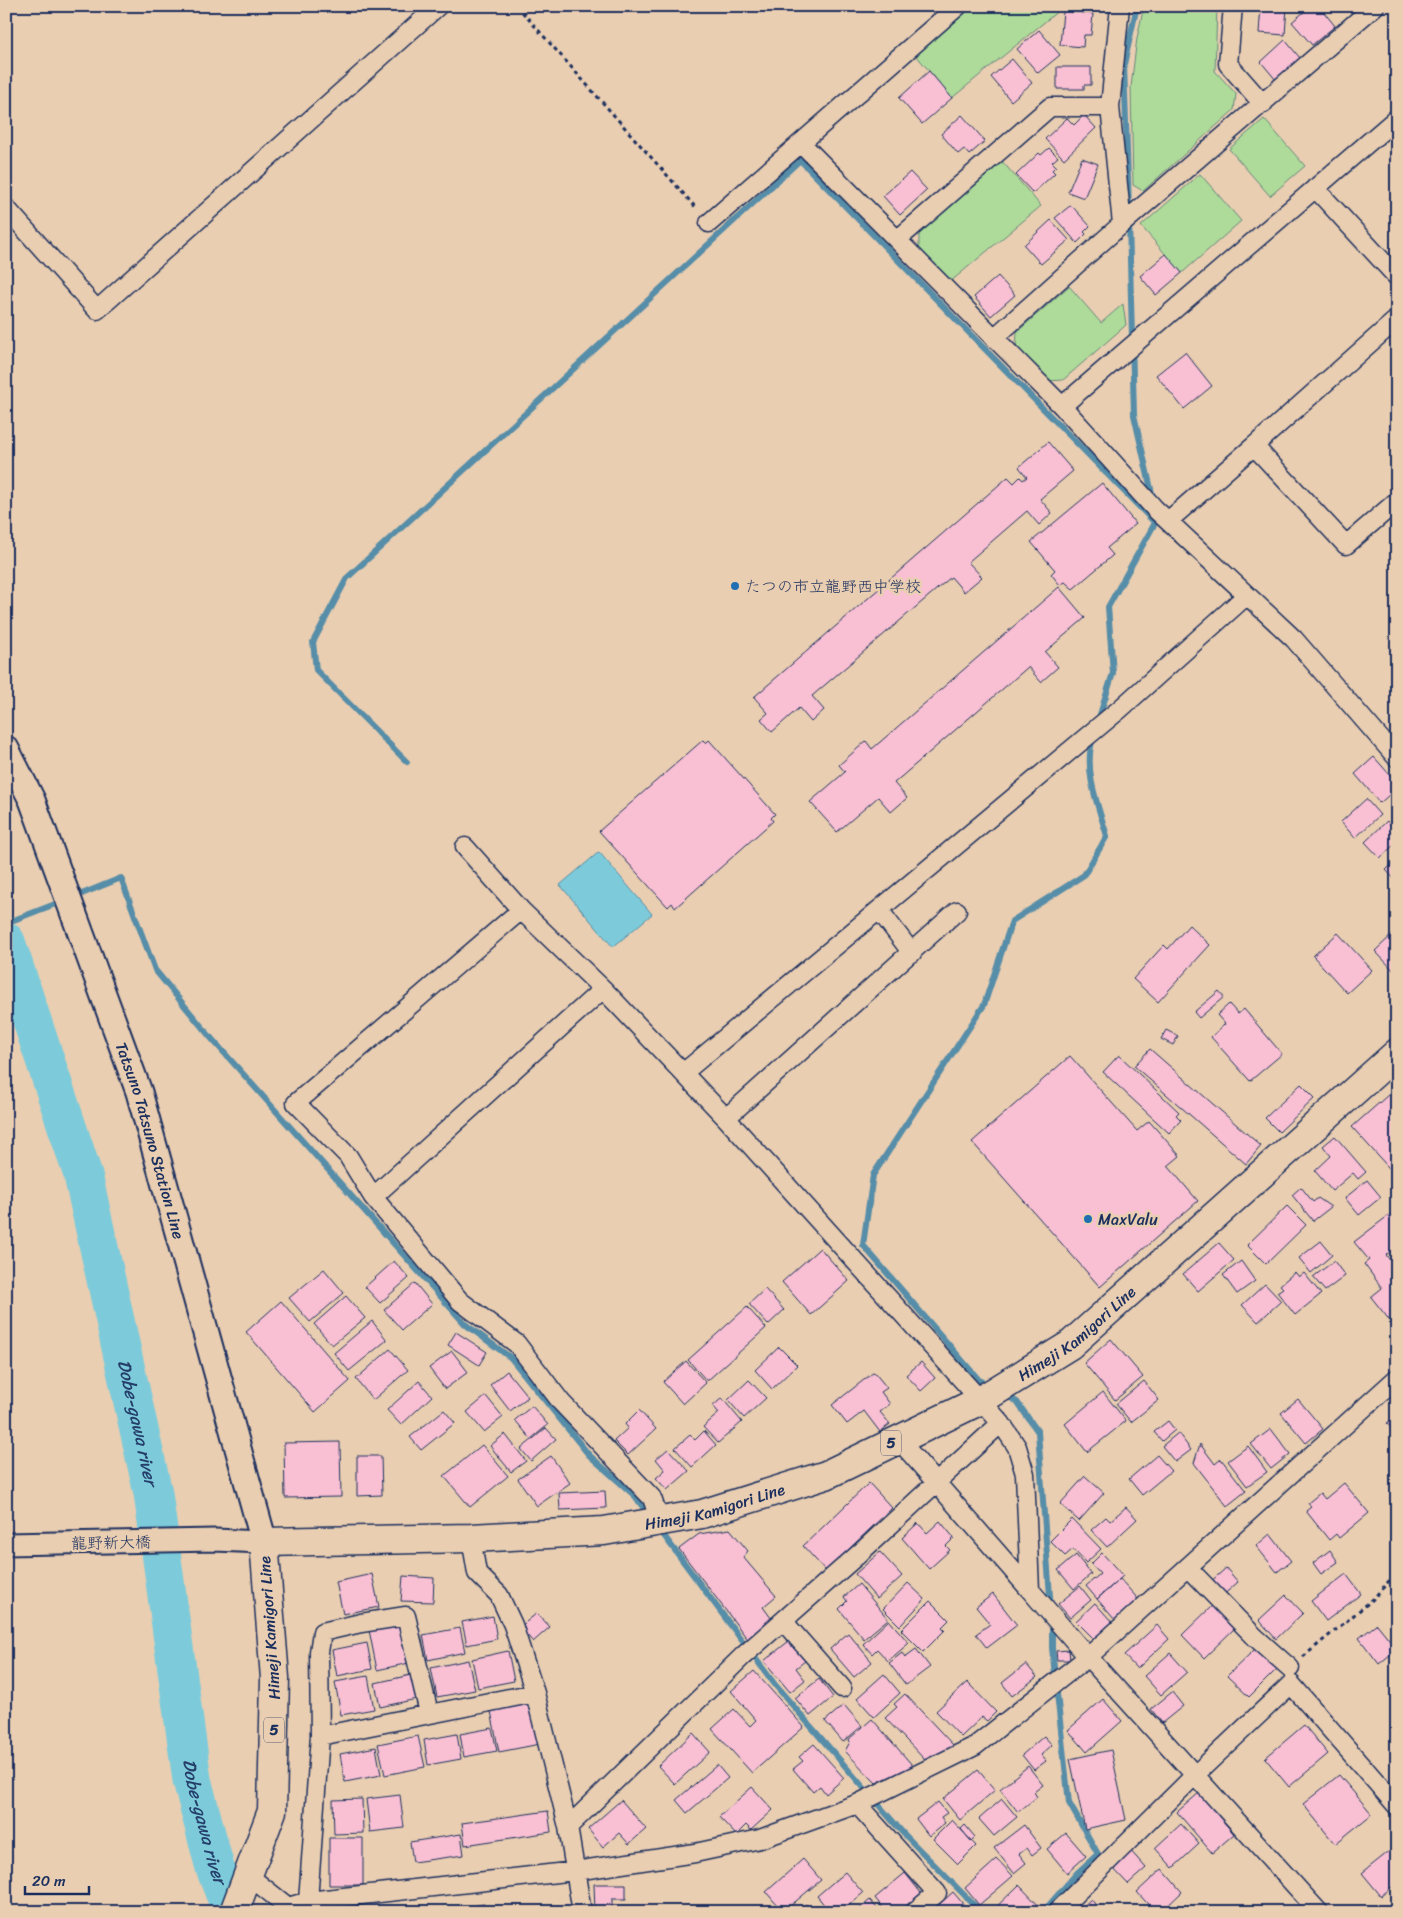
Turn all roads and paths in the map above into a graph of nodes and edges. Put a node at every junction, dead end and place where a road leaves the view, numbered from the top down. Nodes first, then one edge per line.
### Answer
1 (438, 6) edge
2 (517, 6) edge
3 (958, 6) edge
4 (1120, 6) edge
5 (1233, 6) edge
6 (1375, 6) edge
7 (1264, 104) junction
8 (1110, 107) junction
9 (1397, 118) edge
10 (801, 143) junction
11 (1315, 188) junction
12 (6, 208) edge
13 (709, 223) joint
14 (1122, 224) junction
15 (897, 240) junction
16 (1397, 277) edge
17 (1397, 319) edge
18 (994, 338) junction
19 (1062, 406) junction
20 (1254, 446) junction
21 (1397, 501) edge
22 (1168, 521) junction
23 (1247, 595) junction
24 (6, 749) edge
25 (1397, 758) edge
26 (465, 847) dead end
27 (521, 910) junction
28 (880, 910) junction
29 (957, 911) dead end
30 (912, 953) junction
31 (603, 988) junction
32 (1397, 1053) edge
33 (684, 1073) junction
34 (726, 1118) junction
35 (373, 1197) junction
36 (1397, 1378) edge
37 (981, 1400) junction
38 (1001, 1424) junction
39 (899, 1440) junction
40 (935, 1484) junction
41 (660, 1522) junction
42 (471, 1538) junction
43 (264, 1542) junction
44 (6, 1544) edge
45 (1188, 1568) junction
46 (1397, 1572) edge
47 (1030, 1590) junction
48 (783, 1622) junction
49 (1088, 1657) junction
50 (1290, 1668) joint
51 (842, 1688) dead end
52 (535, 1693) junction
53 (429, 1713) junction
54 (320, 1736) junction
55 (1196, 1774) junction
56 (857, 1804) junction
57 (1397, 1806) edge
58 (568, 1827) junction
59 (575, 1871) junction
60 (249, 1876) junction
61 (308, 1901) junction
62 (288, 1910) edge
63 (234, 1912) edge
64 (582, 1912) edge
65 (914, 1912) edge
66 (1057, 1912) edge
67 (1319, 1912) edge

1 - 12 street
2 - 13 path
3 - 10 street
4 - 8 street
5 - 7 street
6 - 7 street
7 - 14 street
8 - 14 street
8 - 15 street
9 - 11 street
10 - 13 street
10 - 15 street
11 - 16 street
11 - 19 street
14 - 18 street
15 - 18 street
17 - 20 street
18 - 19 street
19 - 22 street
20 - 21 street
20 - 22 street
22 - 23 street
23 - 25 street
23 - 28 street
24 - 43 main road, Tatsuno Tatsuno Station Line
26 - 27 street
27 - 31 street
27 - 35 street
28 - 30 street
28 - 33 street
29 - 30 street
30 - 34 street
31 - 33 street
31 - 35 street
32 - 37 main road, Himeji Kamigori Line / 5
33 - 34 street
34 - 37 street
35 - 41 street
36 - 45 street
37 - 38 street
37 - 39 main road, Himeji Kamigori Line / 5
38 - 40 street
38 - 47 street
39 - 40 street
39 - 41 main road, Himeji Kamigori Line / 5
40 - 47 street
40 - 48 street
41 - 42 main road, Himeji Kamigori Line / 5
42 - 43 main road, Himeji Kamigori Line / 5
42 - 52 street
43 - 44 street, 龍野新大橋
43 - 60 main road, Himeji Kamigori Line / 5
45 - 49 street
45 - 50 street
46 - 50 path
47 - 49 street
48 - 51 street
48 - 58 street
49 - 55 street
49 - 56 street
52 - 53 street
52 - 58 street
53 - 54 street
53 - 54 street
54 - 61 street
55 - 57 street
55 - 66 street
55 - 67 street
56 - 59 street
56 - 65 street
58 - 59 street
59 - 61 street
59 - 64 street
60 - 62 street
60 - 63 main road, Himeji Kamigori Line / 5
61 - 62 street

